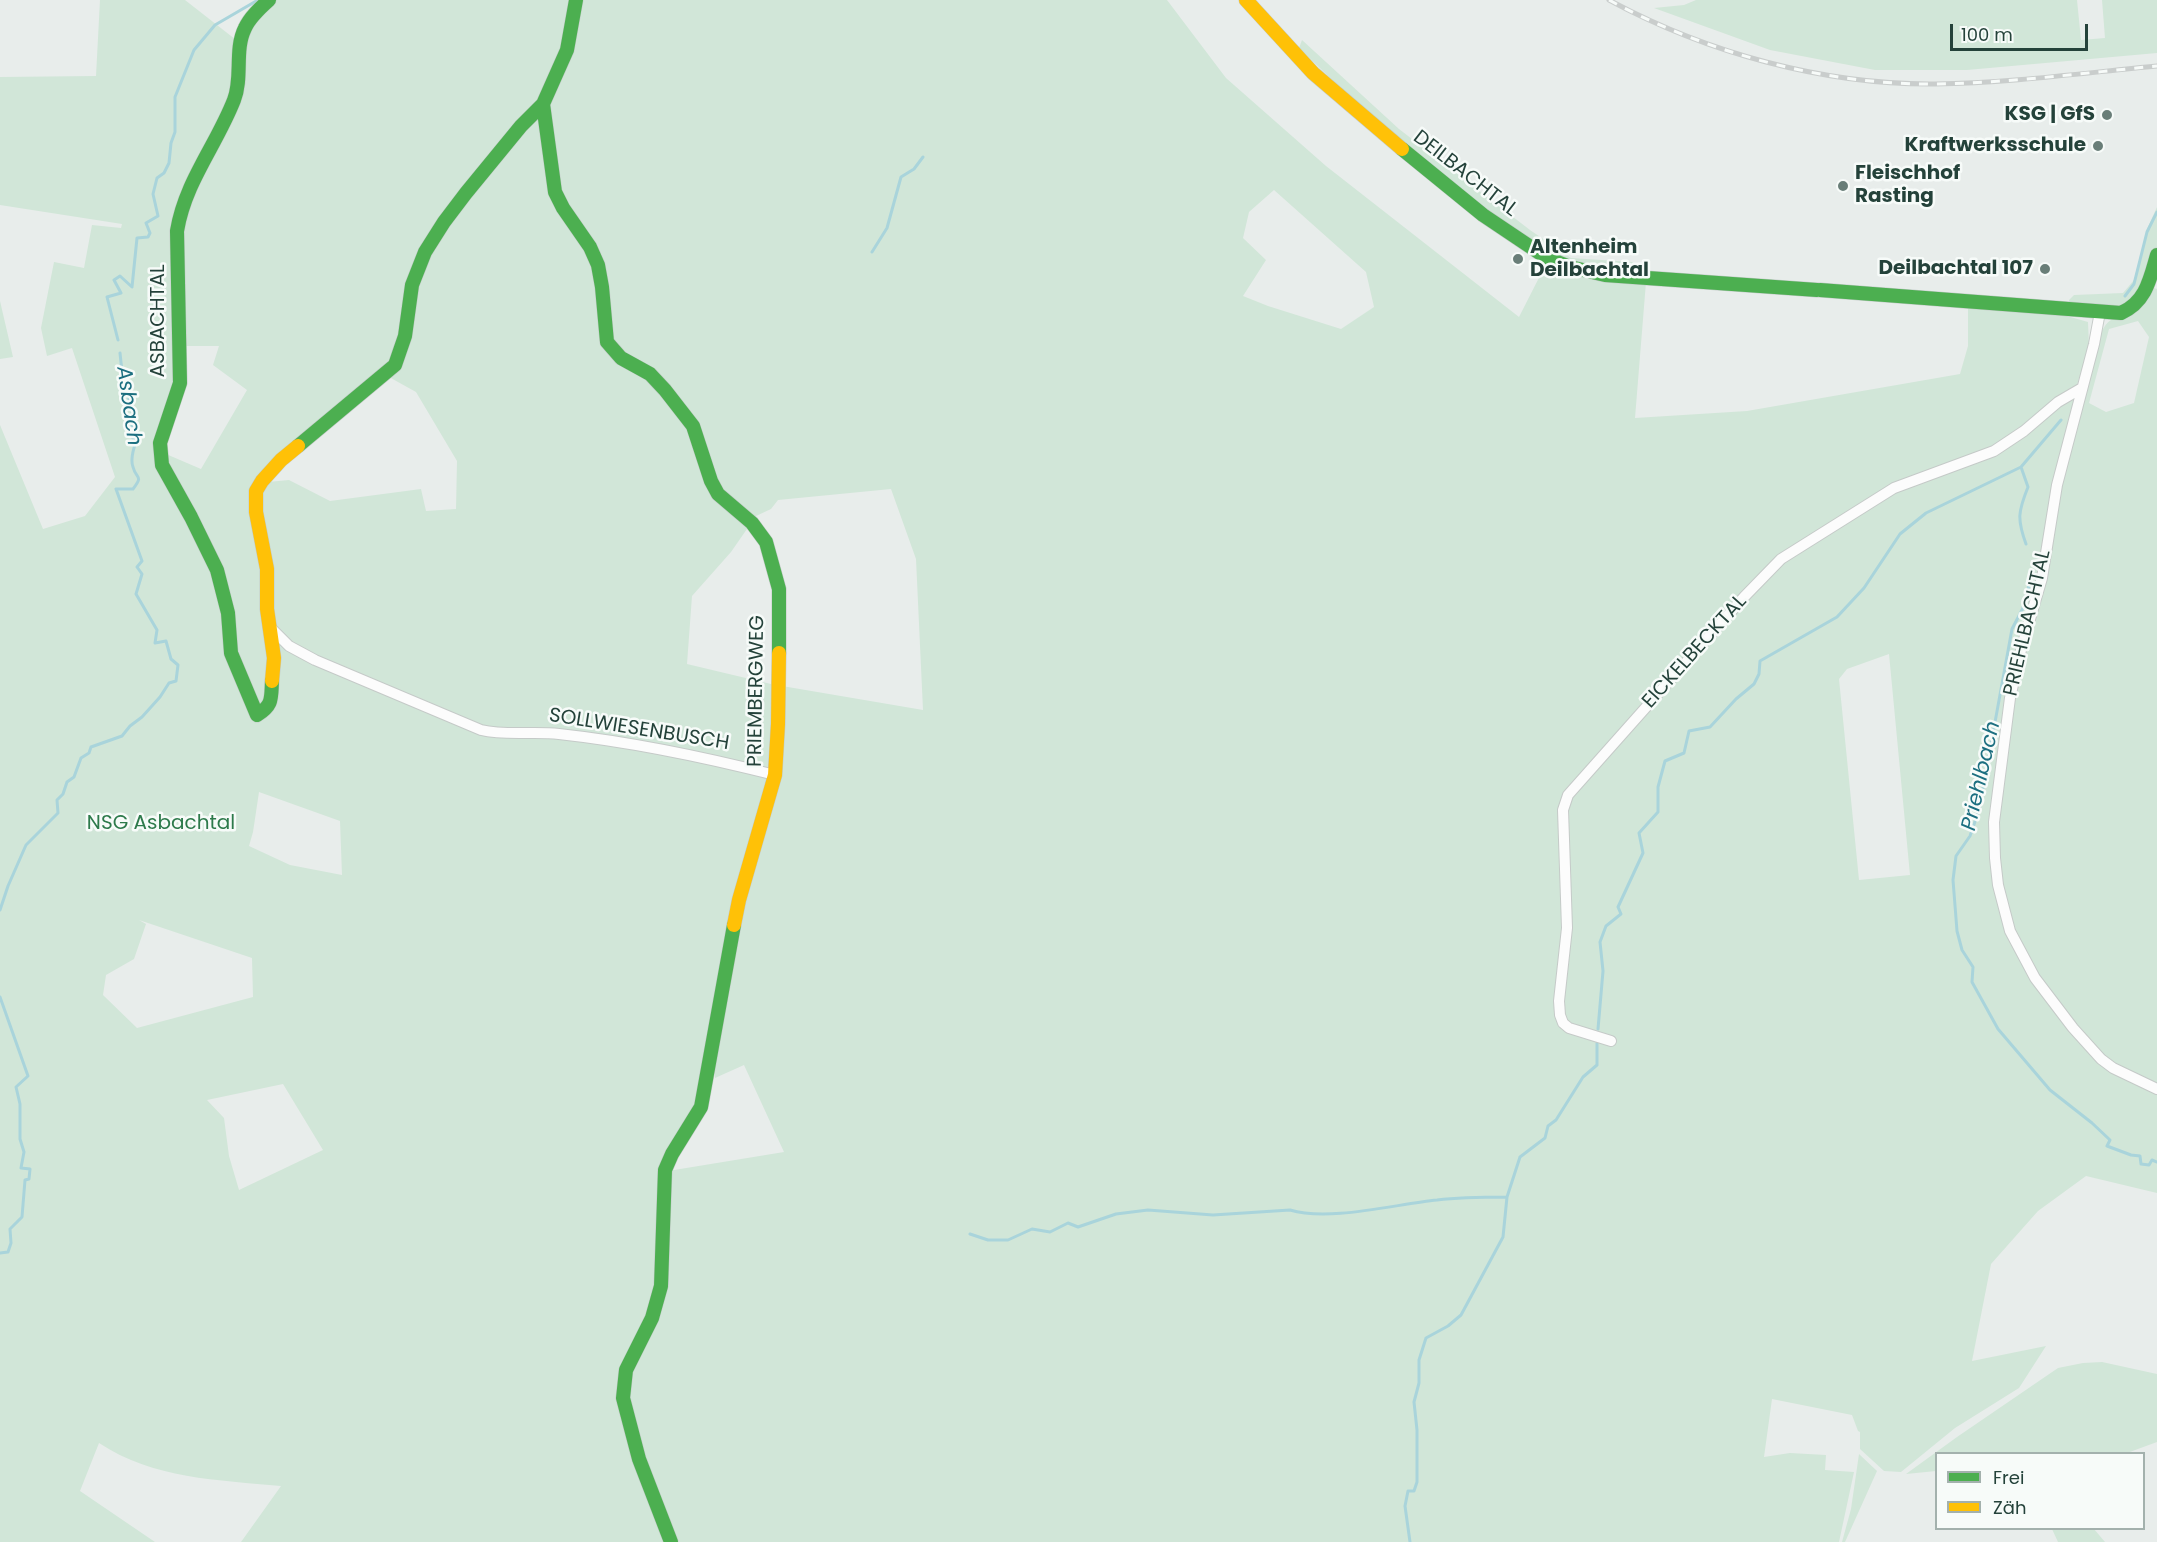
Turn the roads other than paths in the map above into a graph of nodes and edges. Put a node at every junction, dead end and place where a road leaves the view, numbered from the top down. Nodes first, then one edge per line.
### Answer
1 (269, 0) edge
2 (576, 0) edge
3 (1246, 0) edge
4 (543, 104) junction
5 (2157, 255) edge
6 (2100, 312) junction
7 (2082, 388) junction
8 (270, 626) junction
9 (775, 775) junction
10 (1611, 1041) dead end
11 (2157, 1089) edge
12 (671, 1542) edge

1 - 8 street, ASBACHTAL
2 - 4 street
3 - 6 street, DEILBACHTAL
4 - 8 street
4 - 9 street, PRIEMBERGWEG
5 - 6 street, DEILBACHTAL
6 - 7 street, PRIEHLBACHTAL
7 - 10 street, EICKELBECKTAL
7 - 11 street, PRIEHLBACHTAL
8 - 9 street, SOLLWIESENBUSCH
9 - 12 street, PRIEMBERGWEG

